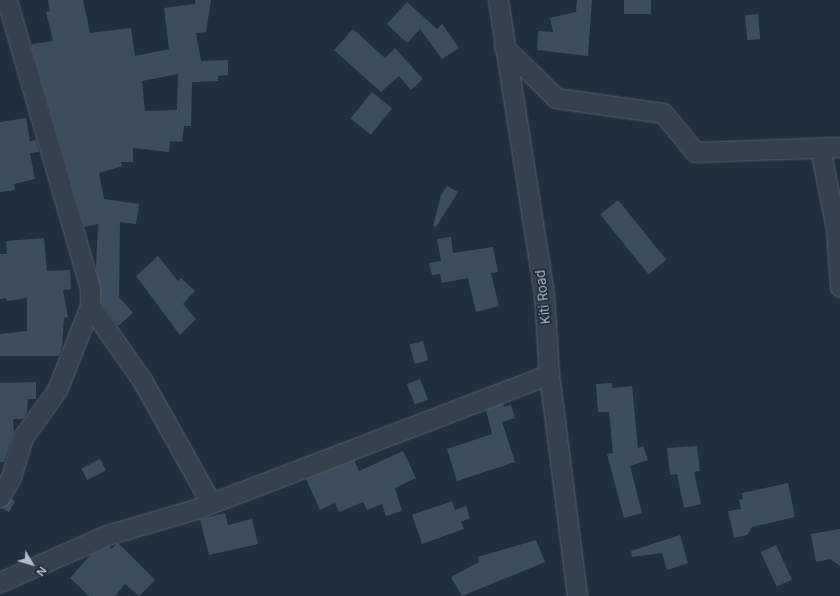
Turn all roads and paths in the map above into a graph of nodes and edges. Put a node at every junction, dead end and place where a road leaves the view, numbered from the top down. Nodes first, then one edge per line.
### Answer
1 (7, 0) edge
2 (498, 0) edge
3 (504, 47) junction
4 (840, 147) edge
5 (820, 148) junction
6 (840, 287) edge
7 (90, 306) junction
8 (549, 374) junction
9 (0, 497) edge
10 (211, 503) junction
11 (0, 582) edge
12 (577, 596) edge

1 - 7 street
2 - 3 street, Kiti Road
3 - 5 street
3 - 8 street, Kiti Road
4 - 5 street
5 - 6 street
7 - 9 street
7 - 10 street
8 - 10 street
8 - 12 street, Kiti Road
10 - 11 street

